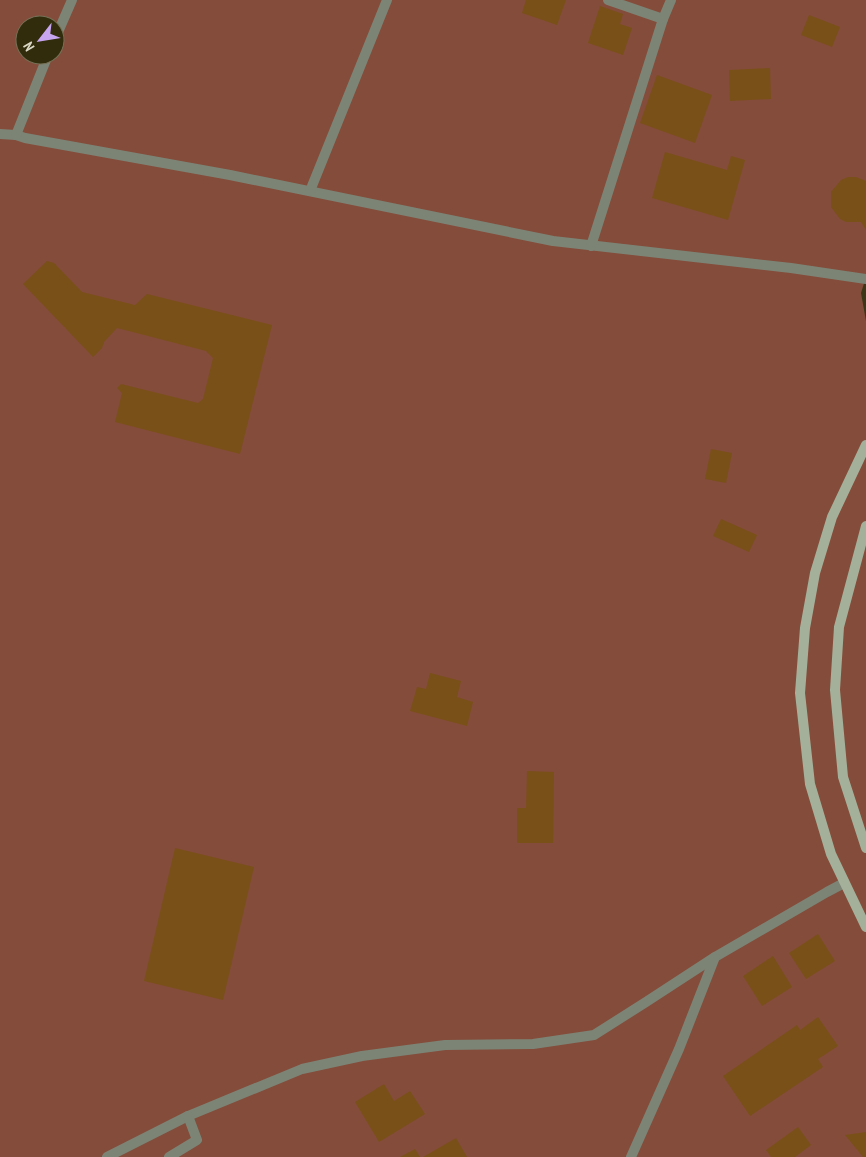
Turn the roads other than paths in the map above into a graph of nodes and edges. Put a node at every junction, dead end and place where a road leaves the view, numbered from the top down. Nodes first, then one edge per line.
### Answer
1 (72, 0) edge
2 (387, 0) edge
3 (608, 0) edge
4 (671, 0) edge
5 (65, 16) edge
6 (663, 19) junction
7 (44, 65) edge
8 (0, 134) edge
9 (16, 135) junction
10 (310, 191) junction
11 (591, 246) junction
12 (866, 279) edge
13 (866, 445) edge
14 (866, 526) edge
15 (866, 848) edge
16 (844, 883) junction
17 (866, 927) edge
18 (715, 957) junction
19 (188, 1116) junction
20 (107, 1157) edge
21 (168, 1157) edge
22 (631, 1157) edge

1 - 5 street
2 - 10 street
3 - 6 street
4 - 6 street
6 - 11 street
7 - 9 street
8 - 9 street
9 - 10 street
10 - 11 street
11 - 12 street
13 - 16 main road
14 - 15 main road
16 - 17 main road
16 - 18 street
18 - 19 street
18 - 22 street
19 - 20 street
19 - 21 street

